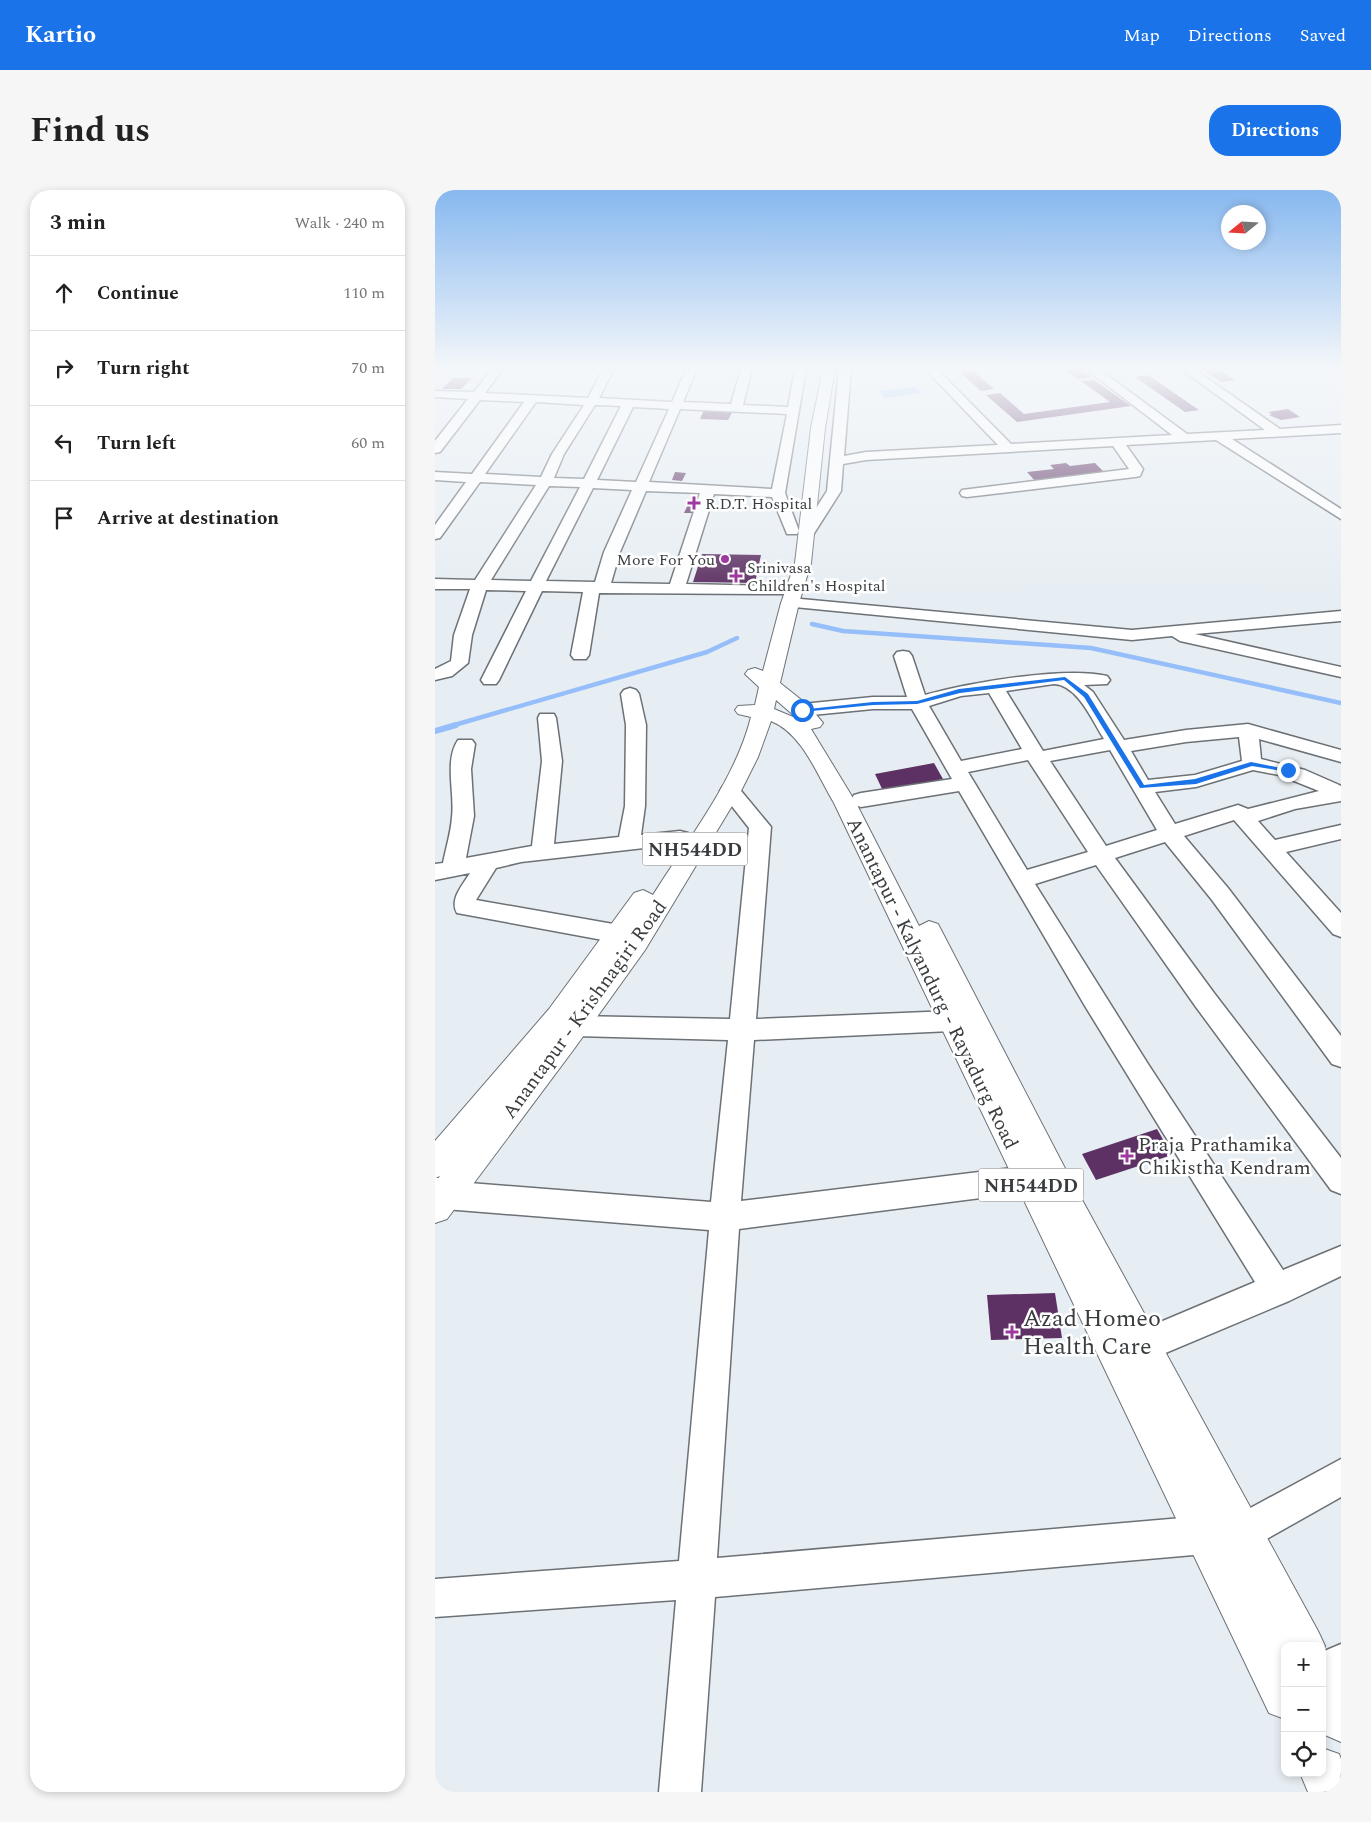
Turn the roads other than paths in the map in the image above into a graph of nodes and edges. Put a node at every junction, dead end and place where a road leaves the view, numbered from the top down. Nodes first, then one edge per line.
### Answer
1 (501, 444) edge
2 (564, 444) edge
3 (609, 444) edge
4 (660, 444) edge
5 (798, 444) edge
6 (806, 444) edge
7 (838, 444) edge
8 (1004, 444) edge
9 (1085, 444) edge
10 (1118, 444) edge
11 (1231, 444) edge
12 (1008, 448) junction
13 (837, 461) junction
14 (435, 476) edge
15 (477, 477) junction
16 (546, 480) junction
17 (590, 483) junction
18 (640, 486) junction
19 (708, 490) junction
20 (778, 493) junction
21 (967, 493) dead end
22 (1341, 514) edge
23 (800, 532) junction
24 (435, 535) edge
25 (435, 584) edge
26 (480, 585) junction
27 (534, 587) junction
28 (597, 589) junction
29 (676, 590) junction
30 (784, 597) junction
31 (1341, 616) edge
32 (1169, 631) junction
33 (581, 655) dead end
34 (903, 656) dead end
35 (1341, 672) edge
36 (435, 675) edge
37 (1065, 678) junction
38 (490, 680) dead end
39 (1101, 680) dead end
40 (995, 687) junction
41 (630, 694) dead end
42 (758, 696) junction
43 (917, 702) junction
44 (802, 710) junction
45 (547, 718) dead end
46 (1248, 730) junction
47 (465, 744) dead end
48 (1118, 745) junction
49 (1034, 755) junction
50 (1341, 756) edge
51 (1251, 764) junction
52 (959, 776) junction
53 (1142, 787) junction
54 (730, 791) junction
55 (1341, 794) edge
56 (861, 800) junction
57 (1243, 818) junction
58 (1169, 832) junction
59 (1341, 832) edge
60 (680, 838) junction
61 (629, 844) junction
62 (1270, 849) junction
63 (542, 853) junction
64 (1102, 856) junction
65 (488, 862) junction
66 (444, 870) edge
67 (1021, 880) junction
68 (1341, 928) edge
69 (619, 934) junction
70 (951, 1021) junction
71 (575, 1026) junction
72 (742, 1030) junction
73 (1341, 1056) edge
74 (435, 1164) edge
75 (1028, 1179) junction
76 (1341, 1181) edge
77 (438, 1198) edge
78 (725, 1217) junction
79 (1341, 1261) edge
80 (1277, 1290) junction
81 (1143, 1346) junction
82 (1341, 1477) edge
83 (1243, 1532) junction
84 (1205, 1535) junction
85 (697, 1579) junction
86 (435, 1598) edge
87 (1301, 1642) edge
88 (1341, 1664) edge
89 (1326, 1672) edge
90 (1324, 1687) edge
91 (1281, 1689) edge
92 (1341, 1719) edge
93 (1325, 1777) edge
94 (680, 1792) edge
95 (1333, 1792) edge

1 - 15 street
2 - 16 street
3 - 17 street
4 - 18 street
5 - 20 street
6 - 23 highway, Anantapur - Krishnagiri Road / NH544DD
7 - 13 street
8 - 12 street
9 - 12 street
10 - 21 street
11 - 22 street
12 - 13 street
13 - 23 street
14 - 15 street
15 - 16 street
15 - 24 street
16 - 17 street
16 - 26 street
17 - 18 street
17 - 27 street
18 - 19 street
18 - 28 street
19 - 20 street
19 - 29 street
20 - 23 street
23 - 30 highway, Anantapur - Krishnagiri Road / NH544DD
25 - 26 street
26 - 27 street
26 - 36 street
27 - 28 street
27 - 38 street
28 - 29 street
28 - 33 street
29 - 30 street
30 - 32 street
30 - 42 highway, Anantapur - Krishnagiri Road / NH544DD
31 - 32 street
32 - 35 street
34 - 43 street
37 - 39 street
37 - 40 street
37 - 48 street
40 - 43 street
40 - 49 street
41 - 61 street
42 - 44 highway, Anantapur - Kalyandurg - Rayadurg Road / NH544DD
42 - 54 highway, Anantapur - Krishnagiri Road / NH544DD
42 - 60 highway, Anantapur - Krishnagiri Road / NH544DD
42 - 70 highway, Anantapur - Kalyandurg - Rayadurg Road / NH544DD
43 - 44 street
43 - 52 street
44 - 56 highway, Anantapur - Kalyandurg - Rayadurg Road / NH544DD
45 - 63 street
46 - 48 street
46 - 50 street
46 - 51 street
47 - 66 street
48 - 49 street
48 - 53 street
49 - 52 street
49 - 64 street
51 - 53 street
51 - 55 street
52 - 56 street
52 - 67 street
53 - 58 street
54 - 71 highway, Anantapur - Krishnagiri Road / NH544DD
54 - 72 street
55 - 57 street
56 - 81 highway, Anantapur - Kalyandurg - Rayadurg Road / NH544DD
57 - 58 street
57 - 62 street
58 - 64 street
58 - 73 street
59 - 62 street
60 - 61 street
60 - 69 highway, Anantapur - Krishnagiri Road / NH544DD
61 - 63 street
62 - 68 street
63 - 65 street
64 - 67 street
64 - 76 street
65 - 66 street
65 - 69 street
67 - 80 street
69 - 74 highway, Anantapur - Krishnagiri Road / NH544DD
70 - 72 street
70 - 75 highway, Anantapur - Kalyandurg - Rayadurg Road / NH544DD
71 - 72 street
71 - 77 highway, Anantapur - Krishnagiri Road / NH544DD
72 - 78 street
75 - 78 street
75 - 84 highway, Anantapur - Kalyandurg - Rayadurg Road / NH544DD
77 - 78 street
78 - 85 street
79 - 80 street
80 - 81 street
81 - 83 highway, Anantapur - Kalyandurg - Rayadurg Road / NH544DD
82 - 83 street
83 - 87 highway, Anantapur - Kalyandurg - Rayadurg Road / NH544DD
84 - 85 street
84 - 91 highway, Anantapur - Kalyandurg - Rayadurg Road / NH544DD
85 - 86 street
85 - 94 street
88 - 89 street
90 - 92 highway
93 - 95 highway

